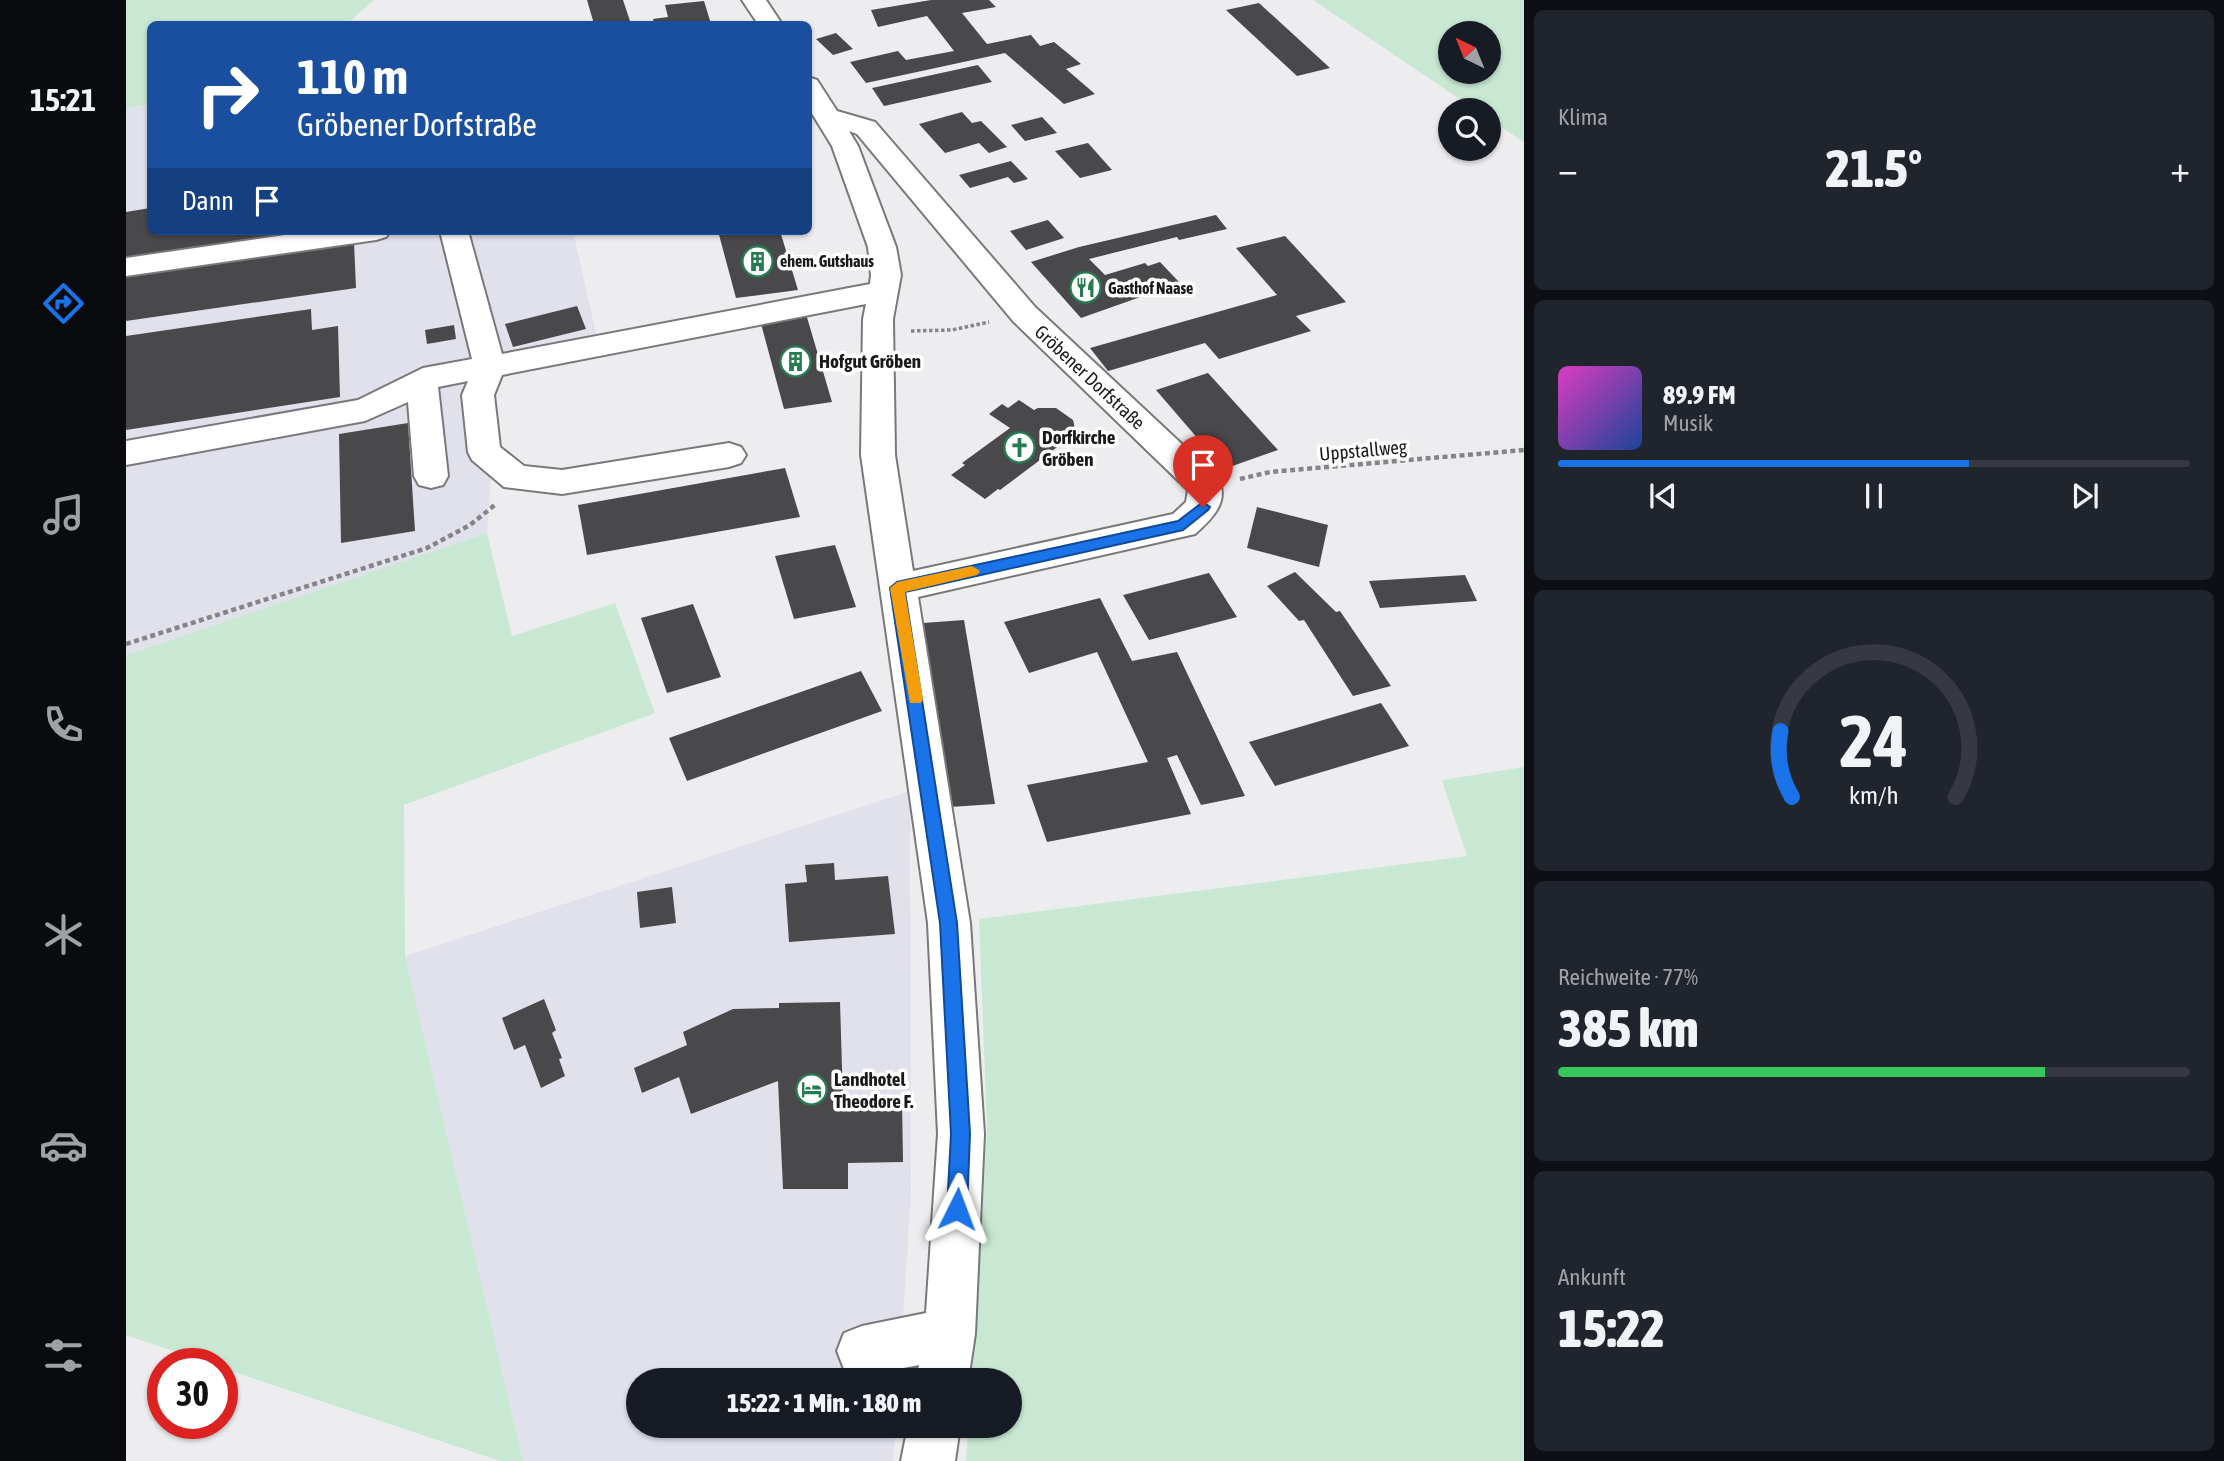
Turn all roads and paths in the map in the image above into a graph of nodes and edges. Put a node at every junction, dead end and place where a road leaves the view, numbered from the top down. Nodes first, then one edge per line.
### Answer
1 (754, 0) edge
2 (768, 21) edge
3 (812, 91) edge
4 (829, 117) junction
5 (348, 235) edge
6 (455, 235) edge
7 (126, 267) edge
8 (881, 305) junction
9 (1024, 314) junction
10 (490, 367) junction
11 (422, 382) junction
12 (1524, 450) edge
13 (126, 453) edge
14 (729, 455) dead end
15 (431, 475) dead end
16 (516, 478) junction
17 (1205, 486) junction
18 (897, 588) junction
19 (126, 644) edge
20 (862, 1351) dead end
21 (946, 1357) edge
22 (932, 1438) edge
23 (928, 1461) edge

1 - 2 street
3 - 4 street
4 - 8 street
4 - 9 street, Gröbener Dorfstraße
5 - 7 street
6 - 10 street
8 - 9 path
8 - 10 street
8 - 18 street
9 - 17 street, Gröbener Dorfstraße
10 - 11 street
10 - 16 street
11 - 13 street
11 - 15 street
12 - 17 path, Uppstallweg
14 - 16 street
16 - 19 path
17 - 18 street
18 - 21 street
20 - 21 street
22 - 23 street

